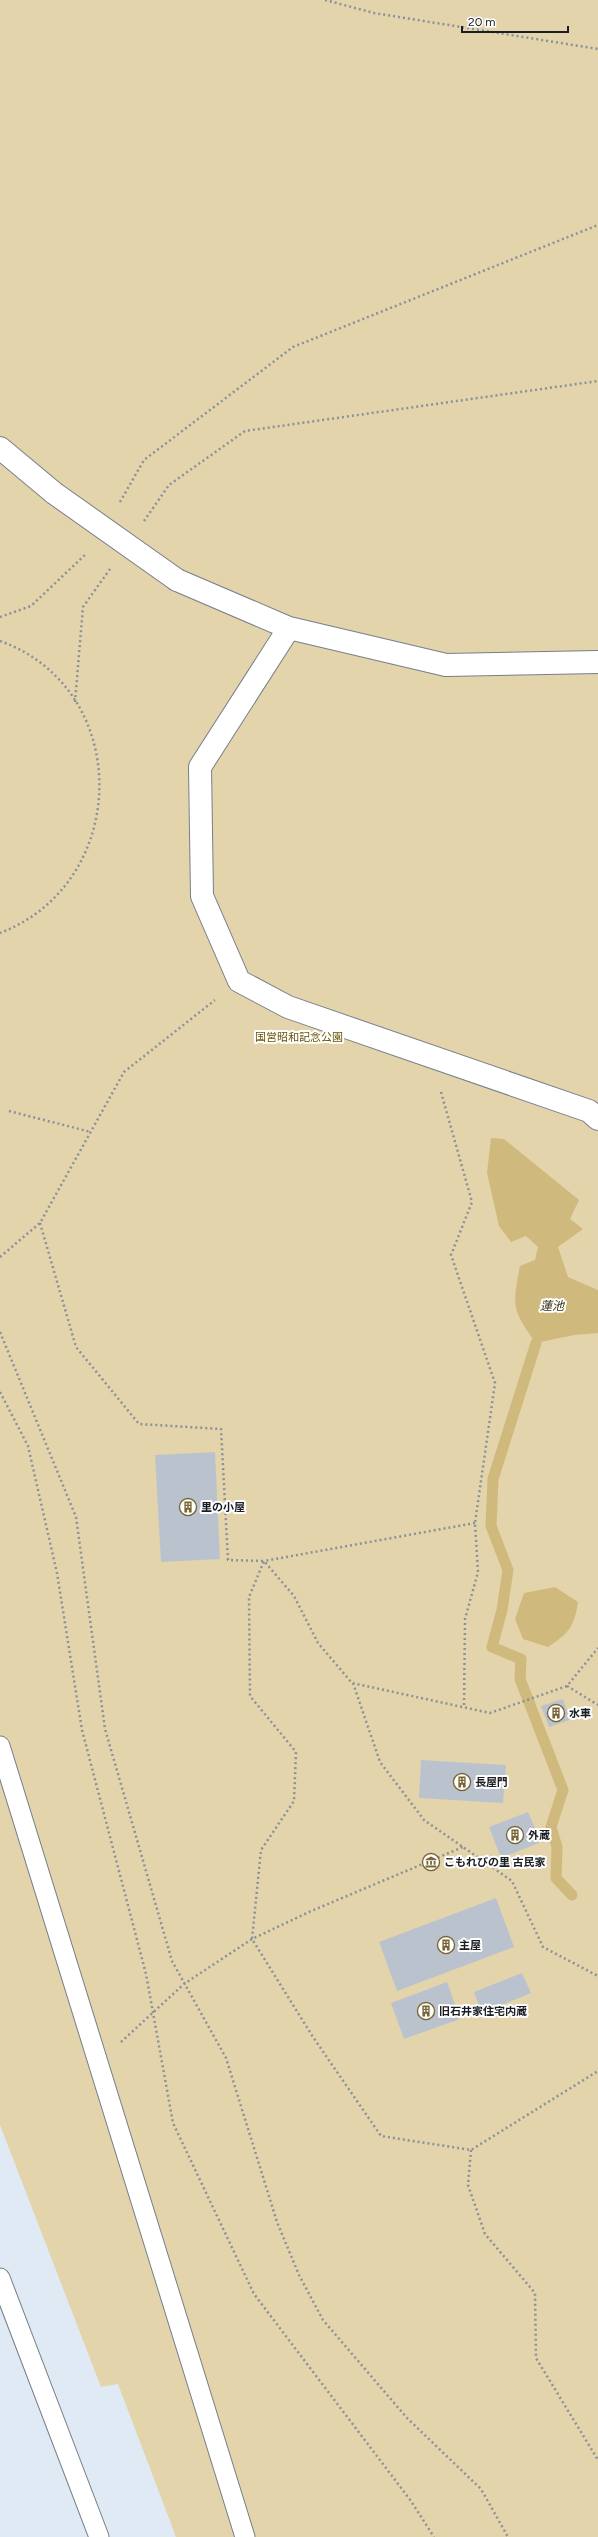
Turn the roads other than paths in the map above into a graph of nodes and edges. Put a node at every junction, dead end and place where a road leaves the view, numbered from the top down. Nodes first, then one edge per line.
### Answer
1 (0, 448) edge
2 (289, 628) junction
3 (598, 662) edge
4 (598, 1119) edge
5 (0, 1746) edge
6 (0, 2278) edge
7 (99, 2537) edge
8 (245, 2537) edge

1 - 2 street, bridge
2 - 3 street
2 - 4 street
5 - 8 lane
6 - 7 lane

